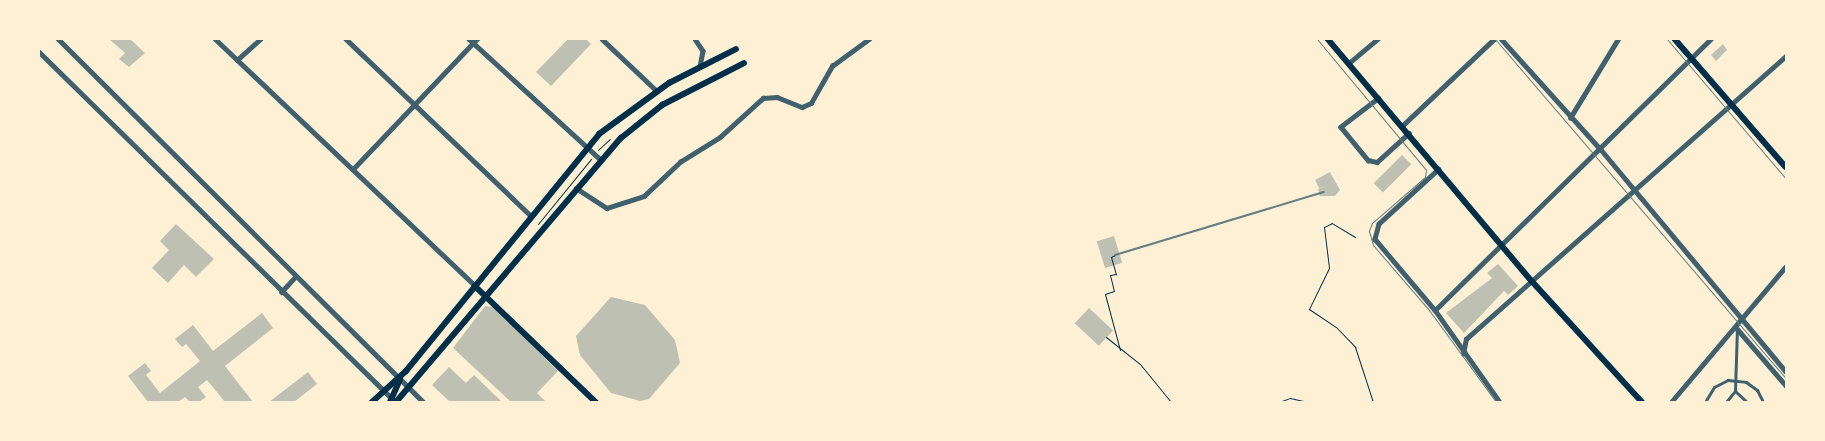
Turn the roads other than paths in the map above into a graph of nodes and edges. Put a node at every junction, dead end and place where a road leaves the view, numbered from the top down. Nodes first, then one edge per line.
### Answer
1 (58, 39) edge
2 (215, 39) edge
3 (260, 39) edge
4 (346, 39) edge
5 (469, 39) edge
6 (602, 39) edge
7 (695, 39) edge
8 (869, 39) edge
9 (1328, 39) edge
10 (1378, 39) edge
11 (1494, 39) edge
12 (1501, 39) edge
13 (1618, 39) edge
14 (1675, 39) edge
15 (1711, 39) edge
16 (475, 41) edge
17 (736, 49) dead end
18 (39, 52) edge
19 (1786, 56) edge
20 (1692, 58) junction
21 (237, 60) junction
22 (1349, 62) junction
23 (744, 63) dead end
24 (700, 67) junction
25 (656, 91) junction
26 (1379, 98) junction
27 (415, 104) junction
28 (1731, 104) junction
29 (1570, 118) junction
30 (1402, 126) junction
31 (1409, 133) junction
32 (586, 148) junction
33 (1601, 150) junction
34 (601, 160) junction
35 (1786, 167) edge
36 (353, 169) junction
37 (1438, 169) junction
38 (576, 188) junction
39 (1634, 190) junction
40 (530, 215) junction
41 (1504, 245) junction
42 (1786, 266) edge
43 (295, 278) junction
44 (1532, 281) junction
45 (475, 286) junction
46 (282, 290) junction
47 (488, 297) junction
48 (1434, 310) junction
49 (1743, 321) junction
50 (1737, 329) junction
51 (1466, 339) junction
52 (1453, 340) junction
53 (1462, 354) junction
54 (1786, 372) edge
55 (399, 379) junction
56 (1735, 380) junction
57 (1786, 386) edge
58 (410, 389) junction
59 (1735, 391) junction
60 (384, 392) junction
61 (392, 401) edge
62 (372, 402) edge
63 (423, 402) edge
64 (596, 402) edge
65 (1500, 402) edge
66 (1642, 402) edge
67 (1671, 402) edge
68 (1705, 402) edge
69 (1726, 402) edge
70 (1747, 402) edge
71 (1763, 402) edge

1 - 43 street
2 - 21 street
3 - 21 street
4 - 27 street
5 - 16 street
6 - 25 street
7 - 24 street
8 - 38 street
9 - 22 main road
10 - 22 street
11 - 30 street
12 - 29 street
13 - 29 street
14 - 20 main road
15 - 20 street
16 - 27 street
16 - 32 street
17 - 24 main road
18 - 46 street
19 - 28 street
20 - 28 main road
20 - 33 street
21 - 36 street
22 - 26 main road
23 - 34 main road
24 - 25 main road
25 - 32 main road
26 - 30 main road
26 - 31 street
27 - 36 street
27 - 40 street
28 - 35 main road
28 - 39 street
29 - 33 street
30 - 31 main road
31 - 37 main road
32 - 34 street
32 - 40 main road
33 - 39 street
33 - 41 street
34 - 38 main road
36 - 45 street
37 - 41 main road
37 - 48 street
38 - 47 main road
39 - 44 street
39 - 49 street
40 - 45 main road
41 - 44 main road
41 - 48 street
42 - 49 street
43 - 46 street
43 - 55 street
44 - 51 street
44 - 66 main road
45 - 47 main road
45 - 55 main road
46 - 60 street
47 - 58 main road
47 - 64 main road
48 - 52 street
49 - 50 street
49 - 54 street
50 - 56 street
50 - 57 street
50 - 67 street
51 - 52 street
51 - 53 street
52 - 53 street
53 - 65 street
55 - 58 street
55 - 60 main road
55 - 61 main road
56 - 59 street
56 - 68 street
56 - 71 street
58 - 61 main road
58 - 63 street
59 - 69 street
59 - 70 street
60 - 61 street
60 - 62 main road

